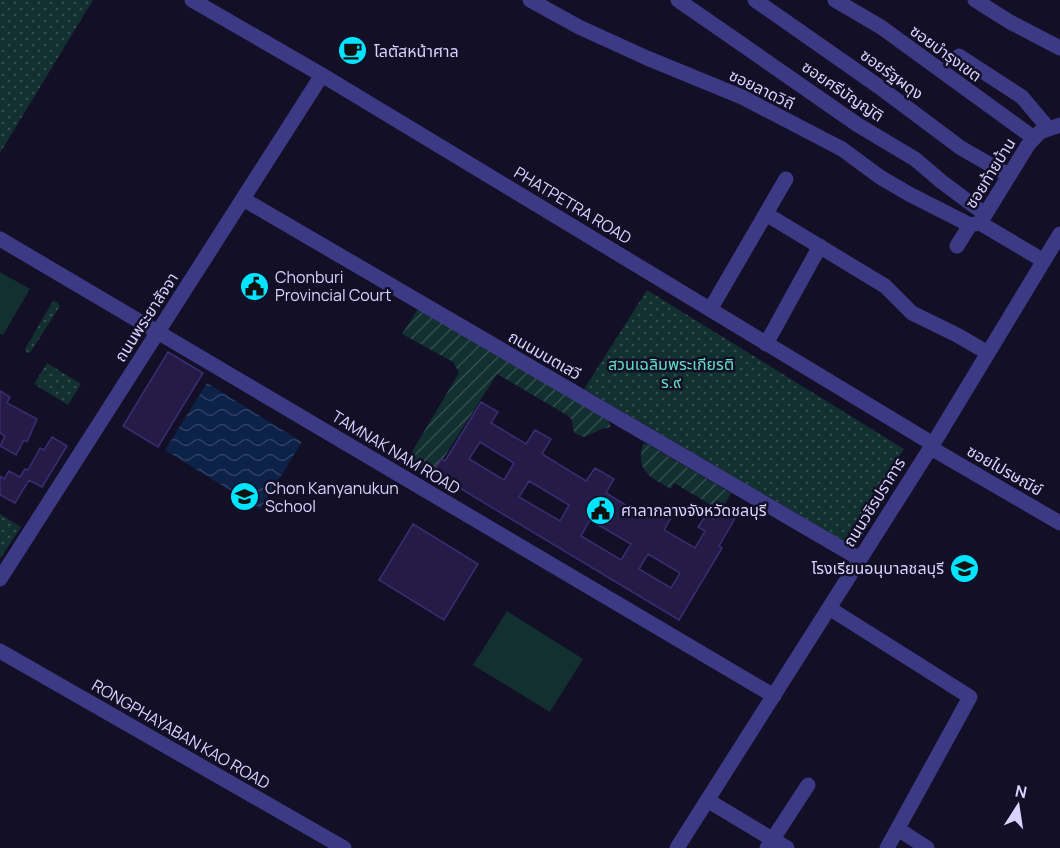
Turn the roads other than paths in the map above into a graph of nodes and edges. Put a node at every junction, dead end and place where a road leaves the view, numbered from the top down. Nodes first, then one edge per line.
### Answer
1 (192, 0) edge
2 (530, 0) edge
3 (678, 0) edge
4 (755, 0) edge
5 (835, 0) edge
6 (975, 0) edge
7 (1060, 48) edge
8 (959, 56) dead end
9 (322, 75) junction
10 (1054, 127) edge
11 (1034, 138) junction
12 (1008, 175) junction
13 (786, 179) dead end
14 (243, 199) junction
15 (766, 214) junction
16 (979, 220) junction
17 (1060, 234) edge
18 (0, 238) edge
19 (820, 246) junction
20 (957, 246) dead end
21 (1052, 255) edge
22 (711, 308) junction
23 (159, 332) junction
24 (766, 344) junction
25 (988, 353) junction
26 (932, 446) junction
27 (1060, 523) edge
28 (860, 559) junction
29 (0, 579) edge
30 (829, 608) junction
31 (0, 651) edge
32 (774, 696) junction
33 (808, 785) dead end
34 (707, 800) junction
35 (898, 829) junction
36 (770, 844) edge
37 (344, 848) edge
38 (677, 848) edge
39 (787, 848) edge
40 (887, 848) edge
41 (927, 848) edge

1 - 9 street, PHATPETRA ROAD
2 - 16 street, ซอยลาดวิถี
3 - 16 street, ซอยศรีบัญญัติ
4 - 12 street, ซอยรัฐผดุง
5 - 11 street, ซอยบำรุงเขต
6 - 7 street
8 - 10 street
9 - 14 street, ถนนพระยาสัจจา
9 - 22 street, PHATPETRA ROAD
10 - 11 street, ซอยท้ายบ้าน
11 - 12 street, ซอยท้ายบ้าน
12 - 16 street, ซอยท้ายบ้าน
13 - 15 street
14 - 23 street, ถนนพระยาสัจจา
14 - 28 street, ถนนมนตเสวี
15 - 19 street
15 - 22 street
16 - 20 street, ซอยท้ายบ้าน
16 - 21 street, ซอยลาดวิถี
17 - 21 street, ถนนวชิรปราการ
18 - 23 street, TAMNAK NAM ROAD
19 - 24 street
19 - 25 street
21 - 25 street, ถนนวชิรปราการ
22 - 24 street, PHATPETRA ROAD
23 - 29 street, ถนนพระยาสัจจา
23 - 32 street, TAMNAK NAM ROAD
24 - 26 street, PHATPETRA ROAD
25 - 26 street, ถนนวชิรปราการ
26 - 27 street, ซอยไปรษณีย์
26 - 28 street, ถนนวชิรปราการ
28 - 30 street, ถนนวชิรปราการ
30 - 32 street, ถนนวชิรปราการ
30 - 35 street
31 - 37 street, RONGPHAYABAN KAO ROAD
32 - 34 street, ถนนวชิรปราการ
33 - 36 street
34 - 36 street
34 - 38 street, ถนนวชิรปราการ
35 - 40 street
35 - 41 street
36 - 39 street

